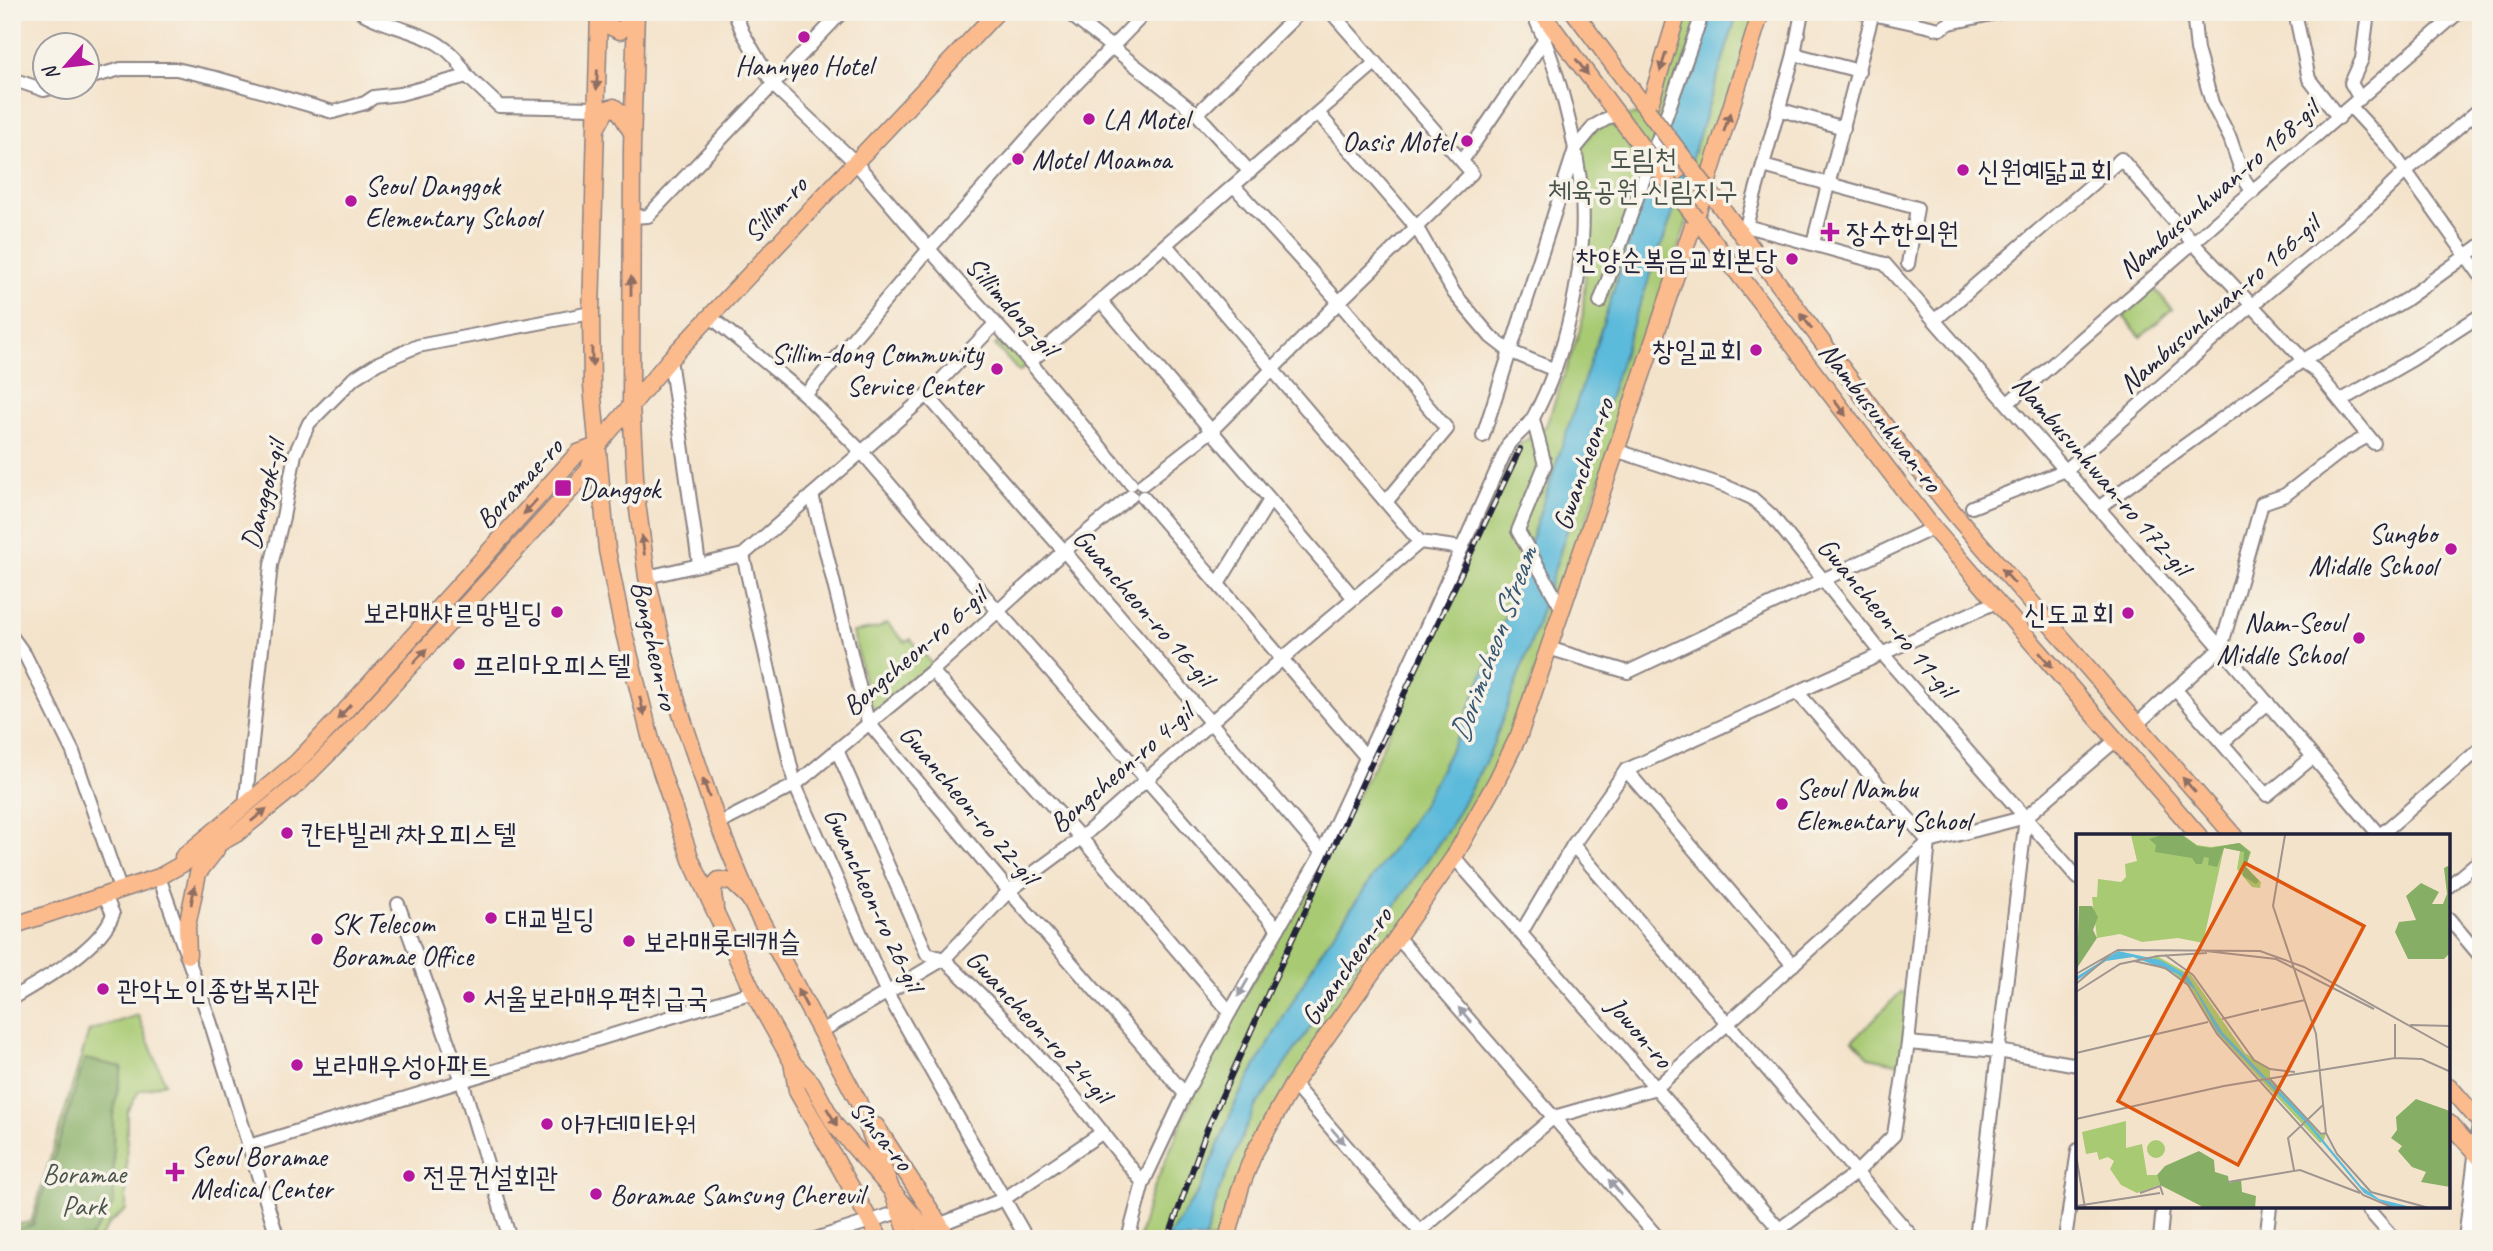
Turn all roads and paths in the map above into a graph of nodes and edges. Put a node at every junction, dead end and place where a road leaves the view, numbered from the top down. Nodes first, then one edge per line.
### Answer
1 (361, 12) edge
2 (599, 12) edge
3 (635, 12) edge
4 (734, 12) edge
5 (842, 12) edge
6 (997, 12) edge
7 (1067, 12) edge
8 (1146, 12) edge
9 (1300, 12) edge
10 (1331, 12) edge
11 (1532, 12) edge
12 (1541, 12) edge
13 (1678, 12) edge
14 (1703, 12) edge
15 (1761, 12) edge
16 (1802, 12) edge
17 (2001, 12) edge
18 (2193, 12) edge
19 (2295, 12) edge
20 (2368, 12) edge
21 (2459, 12) edge
22 (1869, 13) edge
23 (1582, 16) edge
24 (1545, 39) junction
25 (1110, 47) junction
26 (1794, 54) junction
27 (1375, 63) junction
28 (1859, 71) junction
29 (102, 74) edge
30 (467, 76) junction
31 (12, 79) edge
32 (32, 85) edge
33 (774, 86) junction
34 (2356, 103) junction
35 (596, 108) junction
36 (2481, 108) edge
37 (1778, 109) junction
38 (1648, 111) junction
39 (1318, 113) junction
40 (1617, 113) junction
41 (1197, 114) junction
42 (2339, 118) junction
43 (1844, 128) junction
44 (595, 131) junction
45 (632, 134) junction
46 (1575, 149) junction
47 (1680, 152) junction
48 (1462, 161) junction
49 (855, 162) junction
50 (1763, 166) junction
51 (1659, 169) junction
52 (1250, 172) junction
53 (2404, 172) junction
54 (1828, 185) junction
55 (1234, 187) junction
56 (1706, 187) junction
57 (2253, 192) junction
58 (631, 217) junction
59 (1695, 217) junction
60 (1417, 228) junction
61 (1743, 229) junction
62 (1813, 243) junction
63 (2193, 243) junction
64 (1166, 245) junction
65 (2481, 245) edge
66 (929, 249) junction
67 (2465, 256) junction
68 (1908, 264) dead end
69 (2481, 276) edge
70 (1782, 289) junction
71 (1101, 301) junction
72 (1339, 302) junction
73 (1600, 302) dead end
74 (1762, 304) junction
75 (2251, 306) junction
76 (591, 313) junction
77 (2481, 315) edge
78 (711, 317) junction
79 (1935, 320) junction
80 (995, 324) junction
81 (1509, 351) junction
82 (670, 359) junction
83 (2302, 361) junction
84 (1030, 362) junction
85 (1273, 369) junction
86 (1555, 369) junction
87 (805, 395) junction
88 (927, 395) junction
89 (2340, 401) junction
90 (631, 403) junction
91 (2008, 403) junction
92 (1533, 419) junction
93 (1210, 431) junction
94 (1483, 436) dead end
95 (597, 446) junction
96 (1615, 450) junction
97 (861, 451) junction
98 (2066, 470) junction
99 (1137, 490) junction
100 (812, 495) junction
101 (1270, 500) junction
102 (1386, 502) junction
103 (1972, 507) dead end
104 (2098, 508) junction
105 (1933, 528) junction
106 (1420, 542) junction
107 (1462, 548) junction
108 (1064, 551) junction
109 (743, 555) junction
110 (699, 564) junction
111 (647, 577) junction
112 (1823, 580) junction
113 (1218, 584) junction
114 (1354, 598) junction
115 (1996, 602) junction
116 (1562, 609) junction
117 (998, 611) junction
118 (12, 637) edge
119 (1548, 648) junction
120 (2221, 648) junction
121 (1881, 652) junction
122 (1282, 659) junction
123 (932, 671) junction
124 (2175, 689) junction
125 (1798, 693) junction
126 (2267, 703) junction
127 (868, 722) junction
128 (1212, 722) junction
129 (2137, 724) junction
130 (2116, 740) junction
131 (2222, 743) junction
132 (2481, 748) edge
133 (837, 750) junction
134 (2313, 757) junction
135 (1367, 758) junction
136 (1626, 770) junction
137 (1146, 780) junction
138 (795, 785) junction
139 (245, 807) junction
140 (2026, 817) junction
141 (718, 824) junction
142 (2197, 834) edge
143 (2232, 834) edge
144 (2378, 834) edge
145 (2382, 834) edge
146 (1081, 838) junction
147 (1928, 842) junction
148 (221, 844) junction
149 (1573, 845) junction
150 (1322, 853) junction
151 (1454, 857) junction
152 (2481, 859) edge
153 (2076, 876) edge
154 (159, 877) junction
155 (2451, 884) edge
156 (120, 889) junction
157 (1009, 891) junction
158 (105, 896) junction
159 (749, 898) junction
160 (398, 904) dead end
161 (717, 919) junction
162 (2451, 921) edge
163 (12, 926) edge
164 (1278, 929) junction
165 (1521, 933) junction
166 (1398, 938) junction
167 (188, 955) junction
168 (2481, 957) edge
169 (944, 959) junction
170 (1793, 965) junction
171 (753, 992) junction
172 (887, 993) junction
173 (12, 998) edge
174 (1230, 1012) junction
175 (1728, 1024) junction
176 (820, 1032) junction
177 (1908, 1042) junction
178 (1998, 1051) junction
179 (792, 1062) junction
180 (2076, 1065) edge
181 (462, 1081) junction
182 (1293, 1084) junction
183 (1656, 1087) junction
184 (2451, 1088) edge
185 (1185, 1094) junction
186 (858, 1101) junction
187 (1554, 1117) junction
188 (2480, 1117) edge
189 (2451, 1125) edge
190 (1102, 1132) junction
191 (249, 1146) junction
192 (2478, 1155) edge
193 (2076, 1164) edge
194 (1857, 1172) junction
195 (1143, 1183) junction
196 (895, 1192) junction
197 (1004, 1199) junction
198 (2163, 1209) edge
199 (2270, 1209) edge
200 (2368, 1209) edge
201 (905, 1210) junction
202 (870, 1222) junction
203 (1779, 1228) junction
204 (938, 1231) edge
205 (1423, 1235) edge
206 (278, 1239) edge
207 (510, 1239) edge
208 (815, 1239) edge
209 (880, 1239) edge
210 (910, 1239) edge
211 (949, 1239) edge
212 (1027, 1239) edge
213 (1128, 1239) edge
214 (1227, 1239) edge
215 (1659, 1239) edge
216 (1766, 1239) edge
217 (1788, 1239) edge
218 (1914, 1239) edge
219 (1976, 1239) edge
220 (2065, 1239) edge
221 (2160, 1239) edge
222 (2266, 1239) edge
223 (2394, 1239) edge
224 (2465, 1239) edge

1 - 30 street
2 - 3 main road
2 -> 35 main road, Bongcheon-ro
3 - 45 main road, Bongcheon-ro
4 - 33 street, Sillimdong-gil
5 - 33 street
6 - 49 main road, Sillim-ro
7 - 25 street
8 - 25 street
9 - 41 street
10 - 27 street
11 - 24 street, Gwancheon-ro
12 -> 40 main road, Nambusunhwan-ro
13 -> 38 main road
14 - 73 street
56 -> 15 main road, Gwancheon-ro
16 - 26 street
17 - 22 street
18 - 57 street
19 - 42 street
20 - 34 street
21 - 34 street, Nambusunhwan-ro 168-gil
22 - 28 street
23 - 38 main road, Nambusunhwan-ro
24 - 46 street, Gwancheon-ro
24 - 48 street
25 - 41 street
25 - 66 street
26 - 28 street
26 - 37 street
27 - 39 street
27 - 48 street
28 - 43 street
29 - 30 street
30 - 35 street
31 - 32 street
33 - 49 street, Sillimdong-gil
33 - 58 street
34 - 42 street, Nambusunhwan-ro 168-gil
34 - 53 street
35 - 44 main road, Bongcheon-ro
36 - 53 street, Nambusunhwan-ro 166-gil
37 - 43 street
37 - 50 street
38 - 47 main road, Nambusunhwan-ro, bridge
39 - 52 street
39 - 60 street
40 - 46 street
40 - 51 main road, Nambusunhwan-ro, bridge
41 - 52 street
42 - 57 street, Nambusunhwan-ro 168-gil
43 - 54 street
44 - 45 main road
44 - 76 main road, Bongcheon-ro
45 - 58 main road, Bongcheon-ro
46 - 81 street
46 - 86 street, Gwancheon-ro
47 - 51 main road, bridge
47 - 56 main road, Nambusunhwan-ro, bridge
48 - 60 street, Bongcheon-ro 6-gil
49 - 66 street, Sillimdong-gil
49 - 78 main road, Sillim-ro
50 - 54 street
50 - 61 street
51 - 59 main road, Nambusunhwan-ro, bridge
52 - 55 street
53 - 67 street
53 - 75 street, Nambusunhwan-ro 166-gil
54 - 62 street
54 - 68 street
55 - 64 street
55 - 72 street
56 - 59 main road, Gwancheon-ro
56 - 61 main road, Nambusunhwan-ro
57 - 63 street, Nambusunhwan-ro 168-gil
90 -> 58 main road, Bongcheon-ro
59 - 74 main road, Nambusunhwan-ro
59 - 96 main road, Gwancheon-ro
60 - 72 street, Bongcheon-ro 6-gil
60 - 81 street
61 - 62 street, Nambusunhwan-ro 172-gil
61 - 70 main road, Nambusunhwan-ro
62 - 79 street, Nambusunhwan-ro 172-gil
63 - 75 street
63 - 79 street
63 - 91 street, Nambusunhwan-ro 168-gil
64 - 71 street
64 - 85 street
65 - 67 street
66 - 80 street, Sillimdong-gil
66 - 87 street
67 - 69 street
67 - 83 street
70 - 74 main road
129 -> 70 main road, Nambusunhwan-ro
71 - 84 street
71 - 93 street
72 - 85 street, Bongcheon-ro 6-gil
72 - 102 street
74 -> 105 main road, Nambusunhwan-ro
75 - 83 street
75 - 98 street, Nambusunhwan-ro 166-gil
76 -> 95 main road, Bongcheon-ro
76 - 139 street, Danggok-gil
77 - 89 street
78 - 82 main road, Sillim-ro
78 - 87 street
79 - 91 street, Nambusunhwan-ro 172-gil
80 - 84 street, Sillimdong-gil
80 - 88 street
81 - 86 street
81 - 94 street
82 - 90 main road, Sillim-ro
82 - 110 street
83 - 89 street
83 - 104 street
84 - 99 street, Sillimdong-gil
85 - 93 street, Bongcheon-ro 6-gil
85 - 102 street
86 - 92 street, Gwancheon-ro
87 - 97 street
88 - 97 street
88 - 108 street, Gwancheon-ro 16-gil
89 - 120 street
90 - 95 main road, Sillim-ro
111 -> 90 main road, Bongcheon-ro
91 - 98 street, Nambusunhwan-ro 172-gil
92 - 107 street, Gwancheon-ro
92 - 116 street
93 - 99 street, Bongcheon-ro 6-gil
93 - 101 street
95 -> 139 main road, Boramae-ro
148 -> 95 main road, Boramae-ro
95 -> 161 main road, Bongcheon-ro
96 - 112 street, Gwancheon-ro 11-gil
96 - 116 main road, Gwancheon-ro
97 - 100 street
97 - 117 street
98 - 103 street, Nambusunhwan-ro 166-gil
98 - 104 street, Nambusunhwan-ro 172-gil
99 - 108 street, Bongcheon-ro 6-gil
99 - 113 street, Sillimdong-gil
100 - 109 street
100 - 127 street, Gwancheon-ro 22-gil
101 - 113 street
101 - 114 street
102 - 106 street
104 - 120 street, Nambusunhwan-ro 172-gil
105 - 112 street
105 - 115 main road, Nambusunhwan-ro
106 - 107 street
106 - 114 street, Bongcheon-ro 4-gil
107 - 135 street, Gwancheon-ro
108 - 117 street, Bongcheon-ro 6-gil
108 - 128 street, Gwancheon-ro 16-gil
109 - 110 street
109 - 138 street, Gwancheon-ro 26-gil
110 - 111 street
141 -> 111 main road, Bongcheon-ro
112 - 119 street
112 - 121 street, Gwancheon-ro 11-gil
113 - 122 street, Sillimdong-gil
114 - 122 street, Bongcheon-ro 4-gil
115 - 121 street
115 -> 130 main road, Nambusunhwan-ro
116 - 119 main road, Gwancheon-ro
117 - 123 street, Bongcheon-ro 6-gil
117 - 137 street
118 - 156 street
119 - 151 main road, Gwancheon-ro
120 - 124 street
120 - 126 street, Nambusunhwan-ro 172-gil
121 - 125 street
121 - 140 street, Gwancheon-ro 11-gil
122 - 128 street, Bongcheon-ro 4-gil
122 - 135 street, Sillimdong-gil
123 - 127 street, Bongcheon-ro 6-gil
123 - 146 street
124 - 129 street
124 - 131 street
125 - 136 street
125 - 147 street
126 - 131 street
126 - 134 street, Nambusunhwan-ro 172-gil
127 - 133 street, Bongcheon-ro 6-gil
127 - 157 street, Gwancheon-ro 22-gil
128 - 137 street, Bongcheon-ro 4-gil
128 - 150 street, Gwancheon-ro 16-gil
143 -> 129 main road, Nambusunhwan-ro
130 - 140 street
130 - 142 main road, Nambusunhwan-ro
131 - 134 street
132 - 145 street
133 - 138 street, Bongcheon-ro 6-gil
133 - 169 street, Gwancheon-ro 24-gil
134 - 144 street, Nambusunhwan-ro 172-gil
135 - 150 street, Gwancheon-ro
136 - 149 street
136 - 170 street
137 - 146 street, Bongcheon-ro 4-gil
137 - 164 street
138 - 141 street, Bongcheon-ro 6-gil
138 - 172 street, Gwancheon-ro 26-gil
139 - 154 main road, Boramae-ro
140 - 147 street
140 - 153 street, Gwancheon-ro 11-gil
140 - 178 street
141 - 159 main road, Bongcheon-ro
146 - 157 street, Bongcheon-ro 4-gil
146 - 174 street
147 - 170 street
147 - 177 street
148 - 154 main road, Boramae-ro
167 -> 148 main road
149 - 165 street
149 - 175 street
150 - 164 street, Gwancheon-ro
151 - 165 street, Jowon-ro
151 - 166 main road, Gwancheon-ro
152 - 155 street
154 - 156 main road, Boramae-ro
154 - 167 street
156 - 158 main road, Boramae-ro
157 - 169 street, Bongcheon-ro 4-gil
157 - 185 street, Gwancheon-ro 22-gil
158 - 163 main road, Boramae-ro
158 - 173 street
159 - 161 main road
176 -> 159 main road, Bongcheon-ro
160 - 181 street
161 - 171 main road, Bongcheon-ro
162 - 168 street
164 -> 174 street, Gwancheon-ro
165 - 183 street, Jowon-ro
166 - 182 main road, Gwancheon-ro
187 -> 166 street
167 - 191 street
169 - 172 street, Bongcheon-ro 4-gil
169 - 190 street, Gwancheon-ro 24-gil
170 - 175 street
171 - 179 main road, Bongcheon-ro
171 - 181 street
172 - 176 street, Bongcheon-ro 4-gil
172 - 197 street, Gwancheon-ro 26-gil
174 - 185 street, Gwancheon-ro
175 - 183 street
175 - 194 street
176 - 186 main road, Bongcheon-ro
177 - 178 street
177 - 194 street
178 - 180 street
178 - 219 street
179 -> 196 main road, Sinsa-ro
179 - 202 main road, Bongcheon-ro
181 - 191 street
181 - 207 street
182 -> 205 street
182 - 214 main road, Gwancheon-ro
183 - 187 street
183 - 203 street, Jowon-ro
184 - 188 main road
185 - 195 street, Gwancheon-ro
186 - 196 main road, Bongcheon-ro
186 - 204 main road, Sinsa-ro
187 - 205 street
215 -> 187 street
188 - 192 street
189 - 192 main road
190 - 195 street, Gwancheon-ro 24-gil
190 - 197 street
191 - 206 street
192 - 224 street
193 - 220 street
194 - 203 street
194 - 218 street
195 - 213 street, Gwancheon-ro
196 - 201 main road, Bongcheon-ro
197 - 204 street
197 - 212 street, Gwancheon-ro 26-gil
198 - 221 street
199 - 222 street
200 - 223 street
201 - 202 street
201 - 204 main road, Sinsa-ro
201 - 210 main road, Bongcheon-ro
202 - 208 street
202 - 209 main road, Bongcheon-ro
203 - 216 street
203 - 217 street, Jowon-ro
204 - 211 main road, Sinsa-ro

